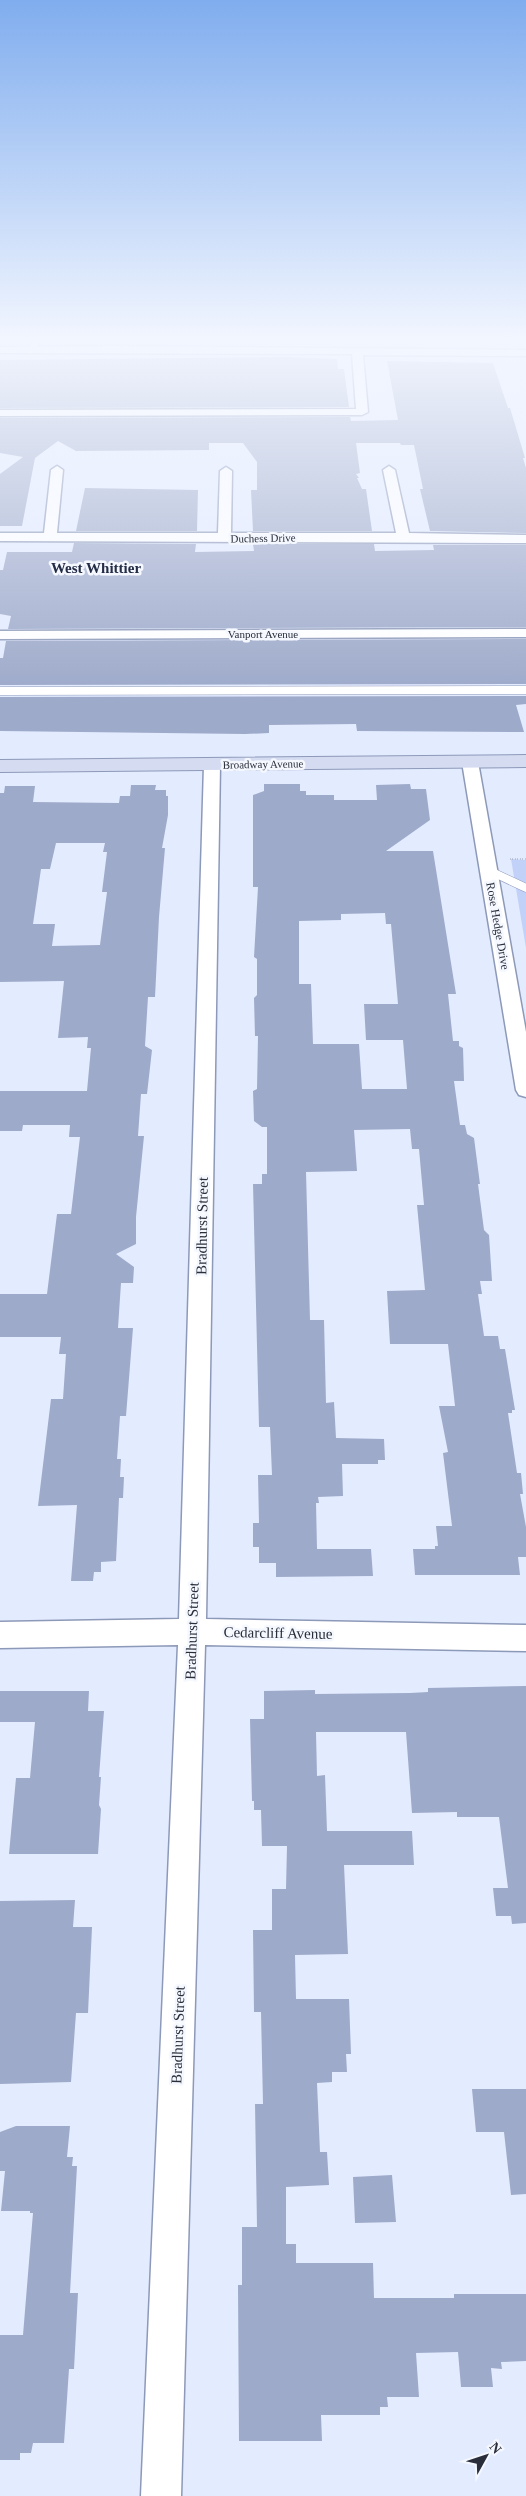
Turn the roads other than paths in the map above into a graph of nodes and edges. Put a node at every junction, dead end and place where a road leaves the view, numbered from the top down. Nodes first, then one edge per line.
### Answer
1 (57, 470) dead end
2 (389, 470) dead end
3 (226, 471) dead end
4 (403, 537) junction
5 (0, 538) edge
6 (50, 538) junction
7 (224, 539) junction
8 (526, 539) edge
9 (526, 633) edge
10 (0, 635) edge
11 (526, 690) edge
12 (0, 691) edge
13 (526, 761) edge
14 (470, 762) junction
15 (212, 765) junction
16 (0, 766) edge
17 (488, 870) junction
18 (526, 888) edge
19 (526, 1090) edge
20 (192, 1632) junction
21 (0, 1635) edge
22 (526, 1638) edge
23 (161, 2496) edge

1 - 6 street
2 - 4 street
3 - 7 street
4 - 7 street, Duchess Drive
4 - 8 street, Duchess Drive
5 - 6 street, Duchess Drive
6 - 7 street, Duchess Drive
9 - 10 street, Vanport Avenue
11 - 12 lane
13 - 14 street, Broadway Avenue
14 - 15 street, Broadway Avenue
14 - 17 street, Rose Hedge Drive
15 - 16 street, Broadway Avenue
15 - 20 street, Bradhurst Street
17 - 18 lane
17 - 19 street, Rose Hedge Drive
20 - 21 street, Cedarcliff Avenue
20 - 22 street, Cedarcliff Avenue
20 - 23 street, Bradhurst Street

